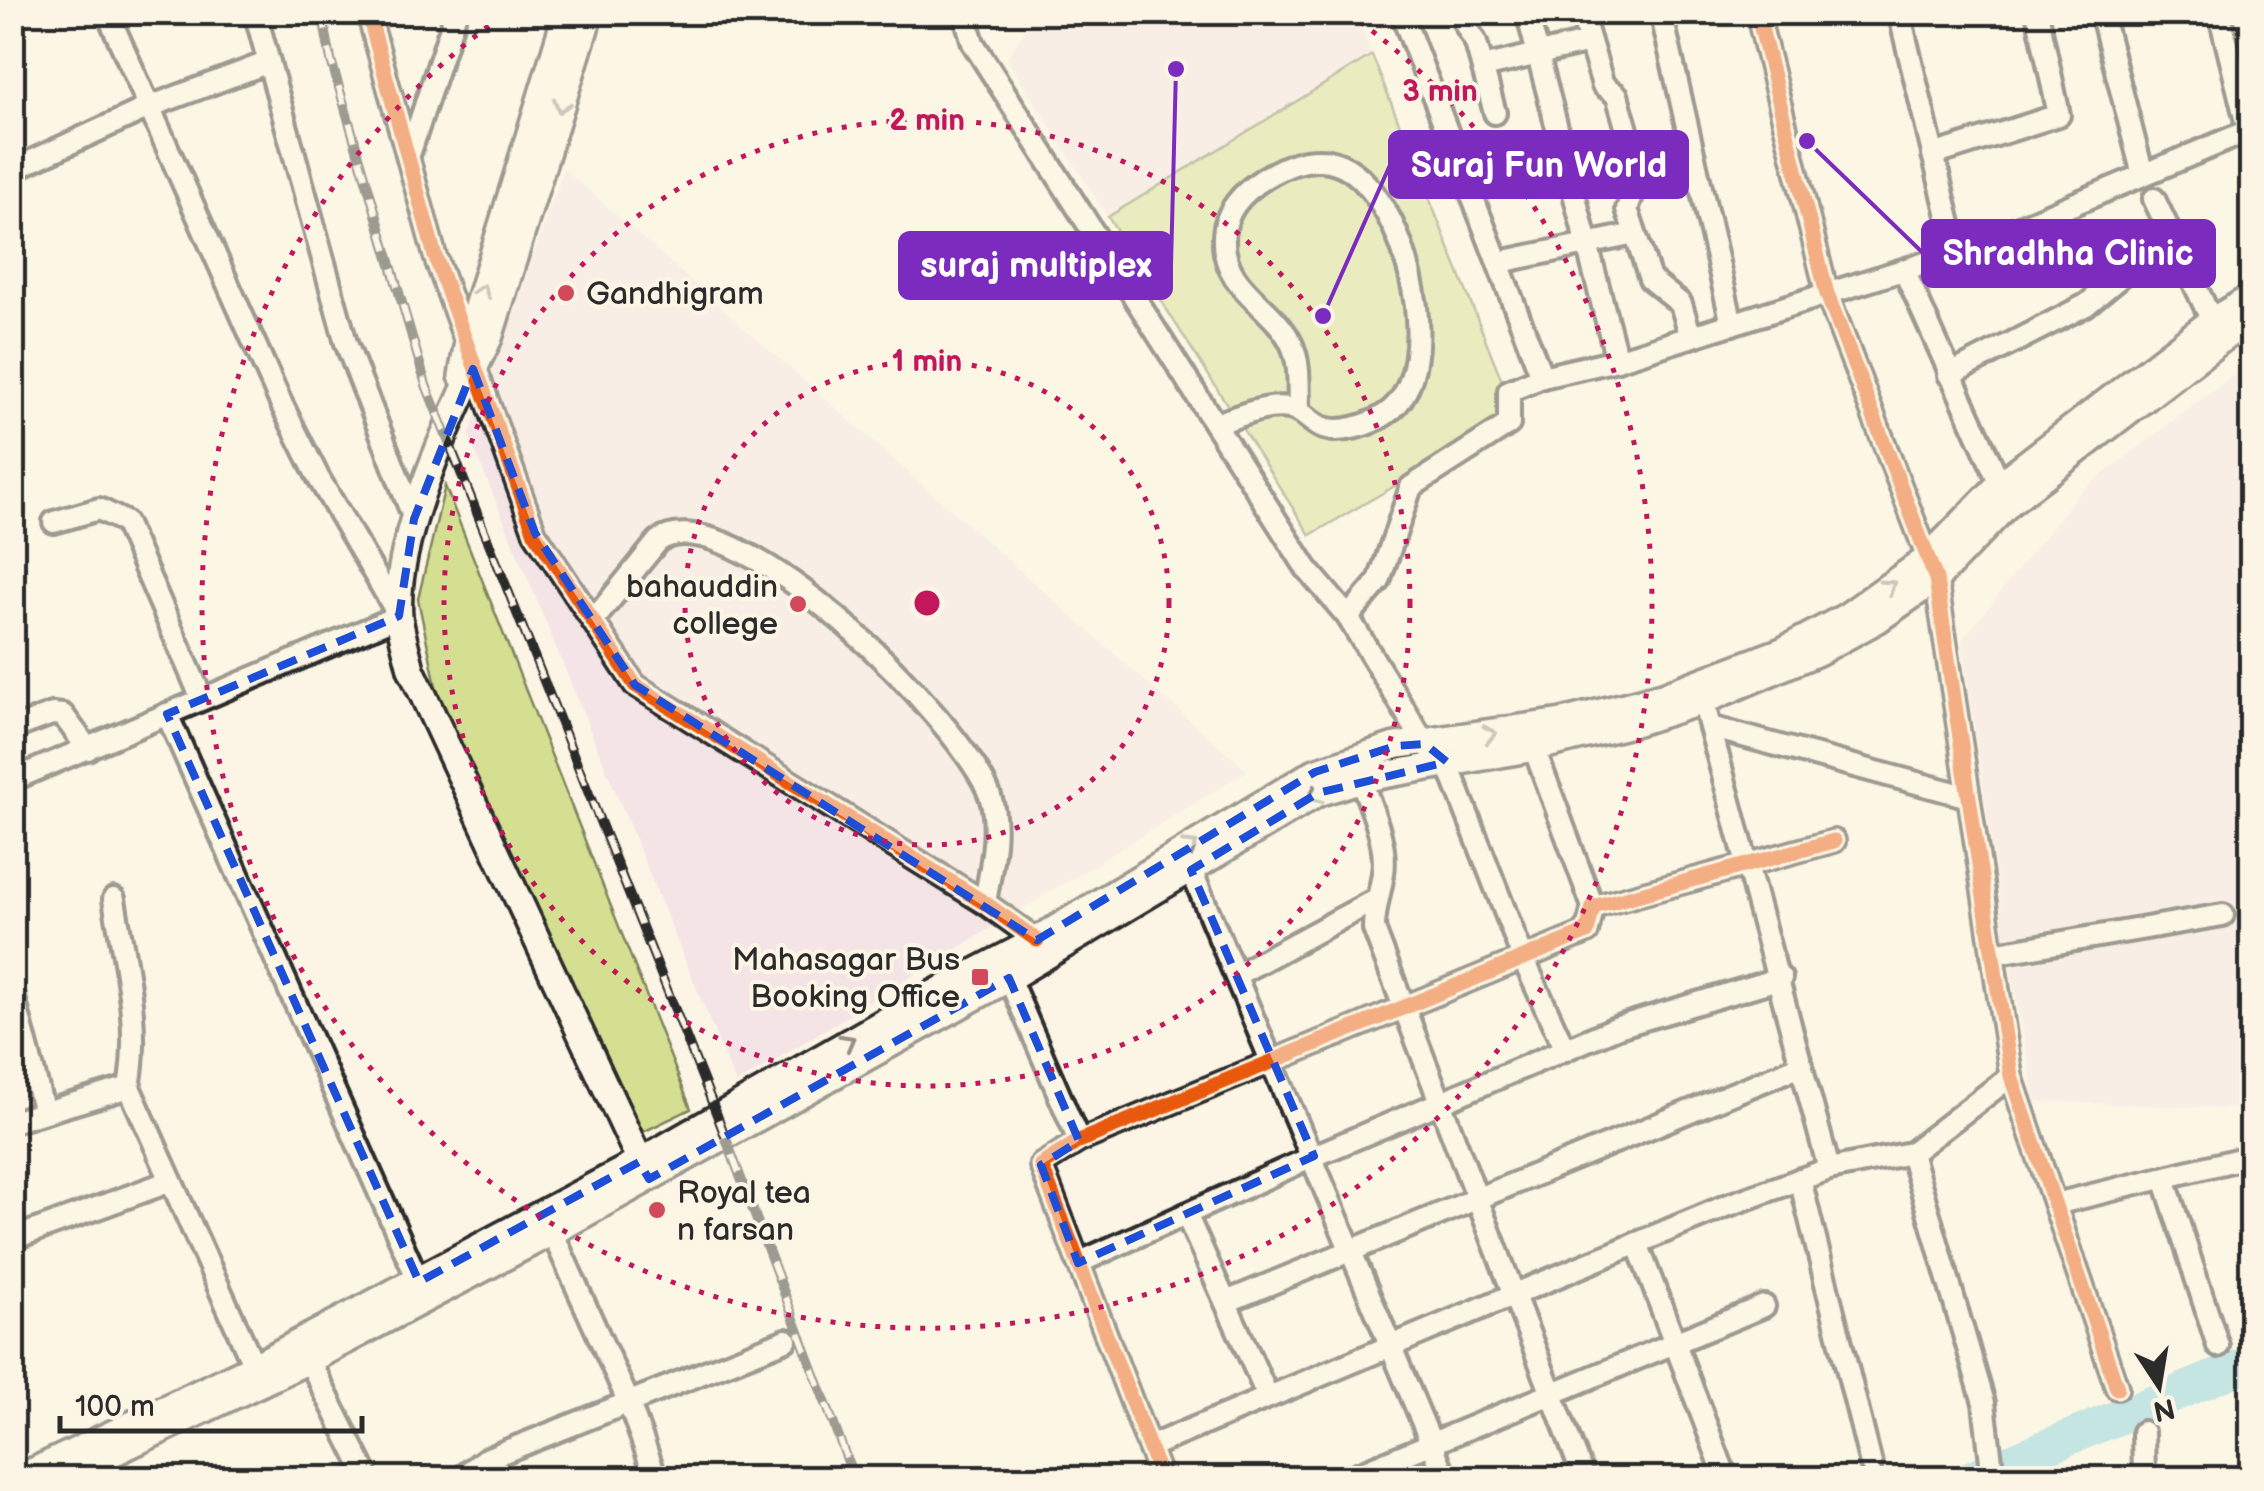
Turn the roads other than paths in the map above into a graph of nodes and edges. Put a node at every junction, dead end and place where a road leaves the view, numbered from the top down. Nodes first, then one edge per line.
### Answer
1 (107, 12) edge
2 (255, 12) edge
3 (368, 12) edge
4 (456, 12) edge
5 (566, 12) edge
6 (590, 12) edge
7 (964, 12) edge
8 (1401, 12) edge
9 (1458, 12) edge
10 (1527, 12) edge
11 (1581, 12) edge
12 (1660, 12) edge
13 (1757, 12) edge
14 (1899, 12) edge
15 (2037, 12) edge
16 (2100, 12) edge
17 (2220, 12) edge
18 (1590, 42) junction
19 (1538, 54) junction
20 (268, 62) junction
21 (1482, 67) junction
22 (2246, 100) edge
23 (149, 107) junction
24 (1495, 112) dead end
25 (2250, 139) edge
26 (1933, 155) junction
27 (408, 158) junction
28 (12, 170) edge
29 (2143, 175) junction
30 (2154, 199) dead end
31 (1635, 234) junction
32 (2171, 235) junction
33 (1587, 244) junction
34 (1958, 253) junction
35 (1500, 262) junction
36 (1904, 270) junction
37 (1827, 294) junction
38 (2252, 297) edge
39 (2252, 316) edge
40 (2212, 321) junction
41 (1732, 324) junction
42 (1691, 337) junction
43 (1617, 360) junction
44 (467, 366) junction
45 (1950, 375) junction
46 (1542, 377) junction
47 (1299, 410) junction
48 (1216, 424) junction
49 (2000, 484) junction
50 (414, 519) junction
51 (54, 522) dead end
52 (1932, 569) junction
53 (399, 616) junction
54 (1348, 617) junction
55 (593, 621) junction
56 (202, 700) junction
57 (1703, 702) junction
58 (167, 714) junction
59 (1710, 727) junction
60 (12, 729) edge
61 (1426, 744) junction
62 (88, 748) junction
63 (1534, 748) junction
64 (1447, 762) junction
65 (1361, 779) junction
66 (12, 780) edge
67 (1968, 798) junction
68 (1834, 842) dead end
69 (1748, 865) junction
70 (1192, 870) junction
71 (114, 899) dead end
72 (1374, 901) junction
73 (985, 903) junction
74 (1593, 907) junction
75 (2222, 916) dead end
76 (1037, 940) junction
77 (1992, 954) junction
78 (1523, 958) junction
79 (1238, 974) junction
80 (1009, 978) junction
81 (1780, 978) junction
82 (12, 990) edge
83 (1404, 1007) junction
84 (1565, 1050) junction
85 (1274, 1061) junction
86 (1802, 1065) junction
87 (2011, 1076) junction
88 (129, 1087) junction
89 (1441, 1102) junction
90 (44, 1112) junction
91 (12, 1122) edge
92 (1080, 1141) junction
93 (1911, 1153) junction
94 (1314, 1156) junction
95 (2252, 1156) edge
96 (1828, 1169) junction
97 (644, 1171) junction
98 (2164, 1178) junction
99 (1800, 1179) junction
100 (171, 1181) junction
101 (1477, 1198) junction
102 (2055, 1204) junction
103 (1186, 1214) junction
104 (552, 1232) junction
105 (12, 1239) edge
106 (1636, 1242) junction
107 (1353, 1250) junction
108 (1078, 1263) junction
109 (419, 1282) junction
110 (1514, 1294) junction
111 (1226, 1302) junction
112 (1764, 1306) dead end
113 (786, 1340) dead end
114 (1678, 1342) junction
115 (1392, 1345) junction
116 (2218, 1346) dead end
117 (310, 1360) junction
118 (258, 1375) junction
119 (2117, 1388) dead end
120 (1552, 1394) junction
121 (1268, 1397) junction
122 (629, 1403) junction
123 (2143, 1432) dead end
124 (1433, 1443) junction
125 (1149, 1447) junction
126 (1871, 1464) dead end
127 (19, 1478) edge
128 (60, 1478) edge
129 (368, 1478) edge
130 (462, 1478) edge
131 (656, 1478) edge
132 (1161, 1478) edge
133 (1348, 1478) edge
134 (1446, 1478) edge
135 (1584, 1478) edge
136 (1726, 1478) edge
137 (1992, 1478) edge
138 (2144, 1478) edge

1 - 23 street
2 - 20 street
3 - 27 street
4 - 27 street
44 -> 5 main road
6 -> 44 main road
7 - 48 street
8 - 35 street
9 - 21 street
10 - 19 street
11 - 18 street
12 - 41 street
13 - 37 street
14 - 26 street
15 - 26 street
16 - 29 street
17 - 22 street
18 - 19 street
18 - 31 street
19 - 21 street
19 - 33 street
20 - 23 street
20 - 50 street
21 - 24 street
22 - 25 street
23 - 28 street
23 - 53 street
25 - 29 street
26 - 34 street
27 - 44 street
29 - 34 street
30 - 32 street
31 - 33 street
31 - 42 street
32 - 40 street
32 - 45 street
33 - 35 street
33 - 43 street
34 - 36 street
35 - 46 street
36 - 37 street
36 - 45 street
37 - 41 street
37 - 52 street
38 - 40 main road
39 - 52 main road
40 - 49 main road
41 - 42 street
42 - 43 street
43 - 46 street
44 - 50 main road
44 - 55 street
45 - 49 street
46 - 54 street
47 - 47 street
47 - 48 street
48 - 54 street
49 - 52 main road
50 - 53 main road
51 - 56 street
52 - 57 main road
61 -> 52 main road
52 - 67 street
53 - 56 street
53 - 97 main road
54 - 61 street
55 - 73 street
55 - 73 street
56 - 58 street
57 - 59 street
57 - 63 main road
58 - 62 street
58 - 109 street
59 - 67 street
59 - 69 street
60 - 62 street
61 - 64 street
76 -> 61 main road
62 - 66 street
63 - 64 main road
63 - 74 street
64 - 65 main road
64 - 78 street
65 -> 70 main road
65 - 72 street
67 - 77 street
68 - 69 street
69 - 74 street
69 - 81 street
70 - 79 street
70 - 80 main road
71 - 88 street
72 - 79 street
72 - 83 street
73 - 76 street
74 - 78 street
75 - 77 street
97 -> 76 main road
77 - 87 street
78 - 83 street
78 - 84 street
79 - 85 street
80 - 92 street
80 - 97 main road
81 - 84 street
81 - 86 street
82 - 90 street
83 - 85 street
83 - 89 street
84 - 89 street
85 - 92 street
85 - 94 street
86 - 96 street
86 - 101 street
87 - 93 street
87 - 102 street
88 - 90 street
88 - 100 street
89 - 94 street
89 - 101 street
90 - 91 street
92 - 108 street
93 - 96 street
93 - 137 street
94 - 103 street
94 - 107 street
95 - 98 street
96 - 99 street
97 - 104 main road
97 - 109 main road
98 - 102 street
98 - 116 street
99 - 106 street
99 - 126 street
100 - 105 street
100 - 118 street
101 - 107 street
101 - 110 street
102 - 119 street
103 - 108 street
103 - 111 street
104 - 117 main road
104 - 122 street
106 - 110 street
106 - 114 street
107 - 111 street
107 - 115 street
108 - 125 street
109 - 118 main road
110 - 115 street
110 - 120 street
111 - 121 street
112 - 114 street
113 - 122 street
114 - 120 street
114 - 136 street
115 - 121 street
115 - 124 street
117 - 118 main road
117 - 129 street
118 - 127 main road
118 - 128 main road
120 - 124 street
120 - 135 street
121 - 125 street
122 - 130 street
122 - 131 street
123 - 138 street
124 - 133 street
124 - 134 street
125 - 132 street

